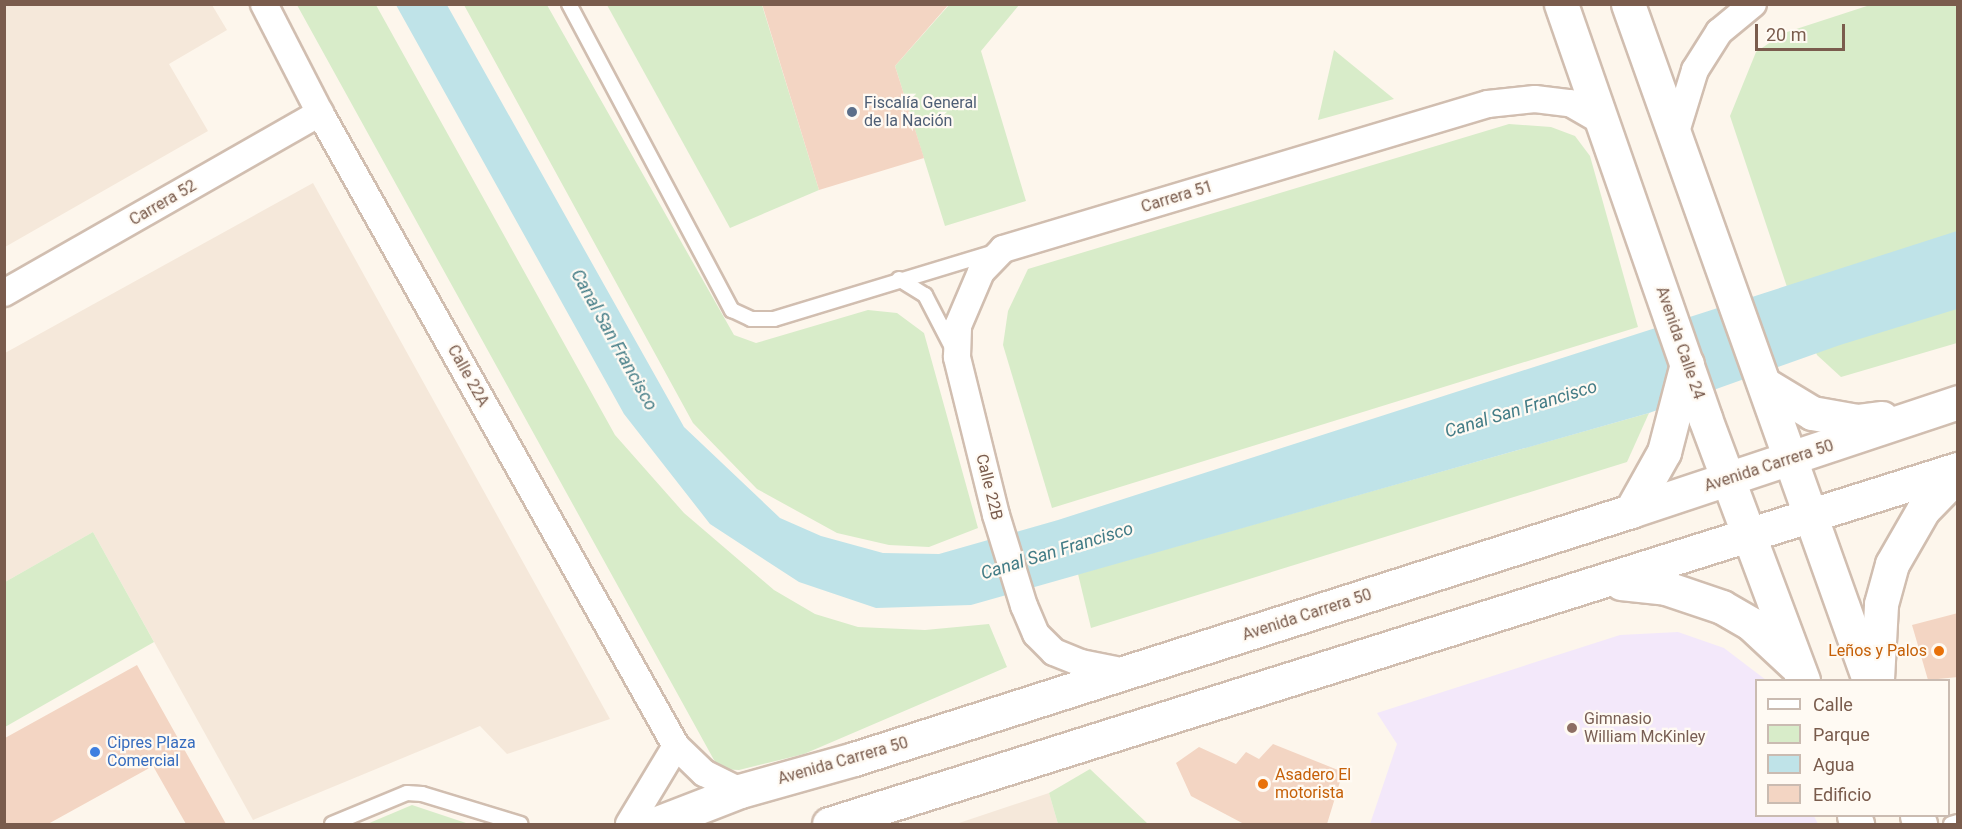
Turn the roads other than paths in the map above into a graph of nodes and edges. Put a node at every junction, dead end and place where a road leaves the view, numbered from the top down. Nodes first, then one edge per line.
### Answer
1 (264, 4) edge
2 (569, 4) edge
3 (1561, 4) edge
4 (1628, 4) edge
5 (1753, 4) edge
6 (320, 112) junction
7 (1603, 122) junction
8 (1675, 135) junction
9 (1003, 249) junction
10 (899, 279) junction
11 (4, 293) edge
12 (957, 357) junction
13 (1687, 364) junction
14 (1764, 384) junction
15 (1958, 402) edge
16 (1908, 417) junction
17 (1791, 459) junction
18 (1958, 469) edge
19 (1958, 474) edge
20 (1728, 480) junction
21 (1630, 511) junction
22 (1811, 516) junction
23 (1749, 536) junction
24 (1607, 582) junction
25 (1126, 672) junction
26 (1801, 675) edge
27 (1868, 679) edge
28 (1877, 679) edge
29 (676, 746) junction
30 (740, 791) junction
31 (1958, 822) edge
32 (332, 825) edge
33 (521, 825) edge
34 (629, 825) edge
35 (655, 825) edge
36 (829, 825) edge
37 (1951, 825) edge

1 - 6 street, Calle 22A
2 - 10 lane, Carrera 51
3 - 7 main road, Avenida Calle 24
4 - 8 main road
5 - 8 street
6 - 11 street, Carrera 52
6 - 29 street, Calle 22A
7 - 9 street, Carrera 51
7 - 13 main road, Avenida Calle 24
8 - 14 main road
9 - 10 lane, Carrera 51
9 - 12 street, Calle 22B
10 - 12 lane
12 - 25 street, Calle 22B
13 - 20 main road, Avenida Calle 24
13 - 21 main road
14 - 16 main road
14 - 17 main road
15 - 16 main road, Avenida Carrera 50
16 - 17 main road, Avenida Carrera 50
17 - 20 main road, Avenida Carrera 50
17 - 22 main road
18 - 22 main road
19 - 28 main road
20 - 21 main road, Avenida Carrera 50
20 - 23 main road, Avenida Calle 24
21 - 25 main road, Avenida Carrera 50
22 - 23 main road
22 - 27 main road
23 - 24 main road
23 - 26 main road, Avenida Calle 24
24 - 26 main road
24 - 36 main road
25 - 30 main road, Avenida Carrera 50
29 - 30 street, Calle 22A
29 - 34 street
30 - 35 main road, Avenida Carrera 50
31 - 37 lane
32 - 33 lane

